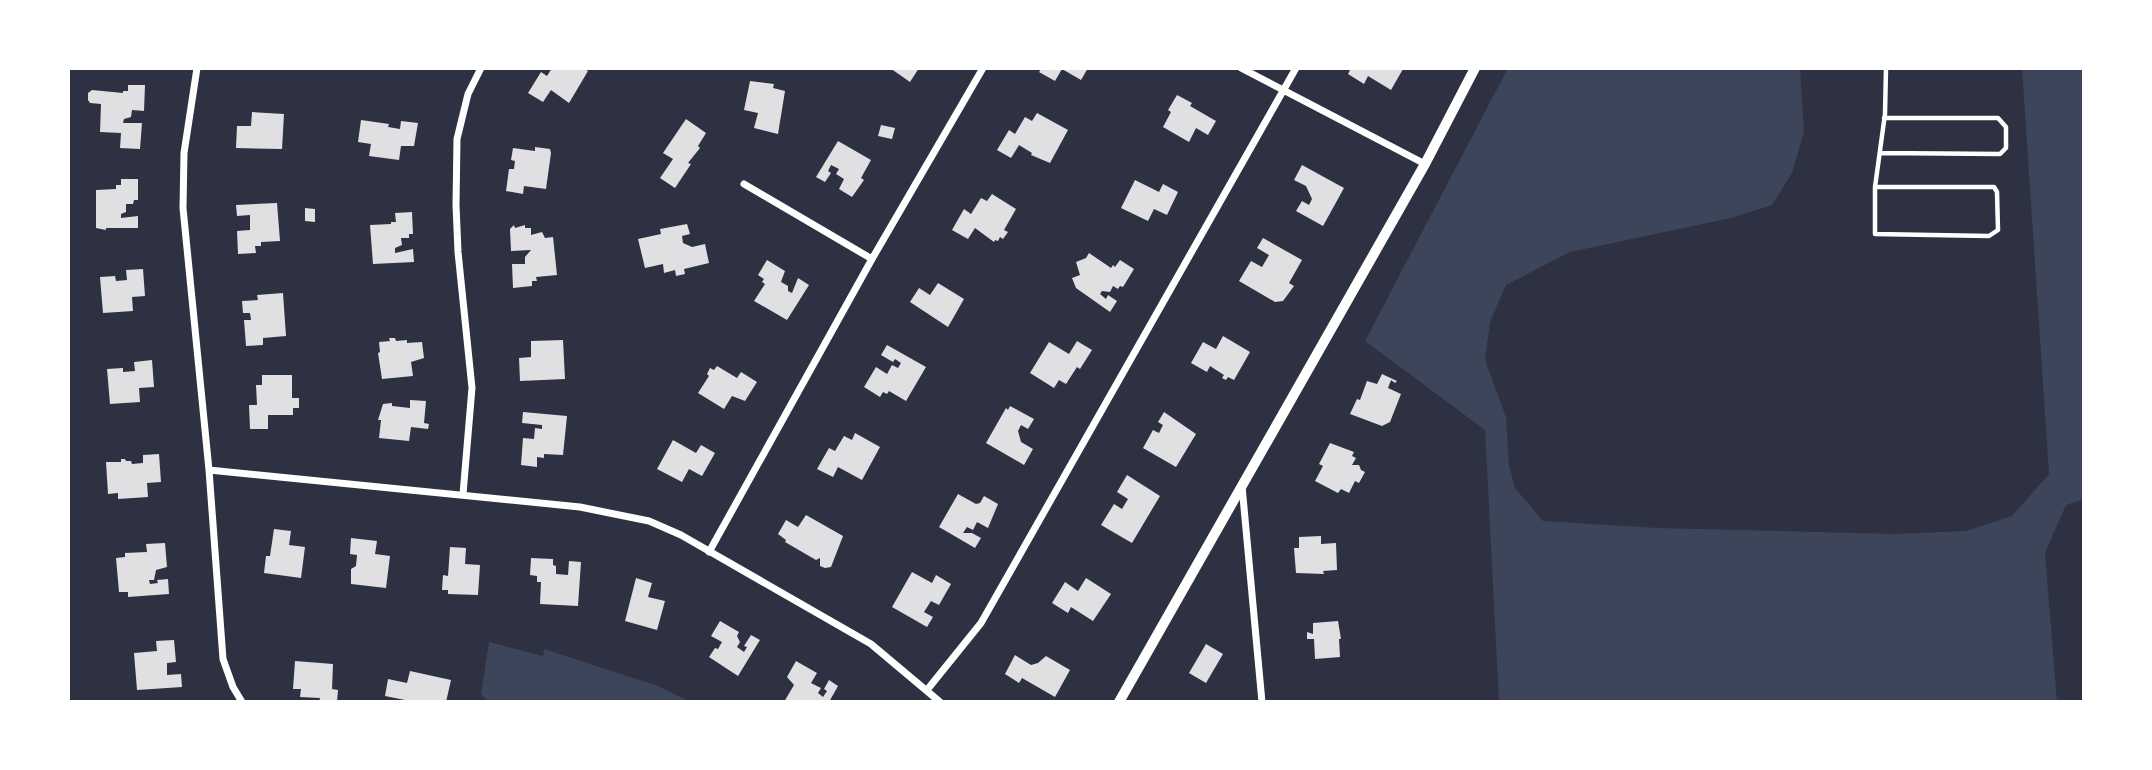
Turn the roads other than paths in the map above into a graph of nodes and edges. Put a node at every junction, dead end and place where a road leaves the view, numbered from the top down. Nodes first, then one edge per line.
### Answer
1 (197, 68) edge
2 (481, 68) edge
3 (983, 68) edge
4 (1241, 68) edge
5 (1296, 68) edge
6 (1475, 68) edge
7 (1886, 68) edge
8 (1284, 91) junction
9 (1884, 118) junction
10 (1880, 153) junction
11 (1425, 164) junction
12 (744, 184) dead end
13 (1875, 187) junction
14 (872, 259) junction
15 (209, 470) junction
16 (1242, 484) junction
17 (463, 494) junction
18 (709, 552) junction
19 (927, 690) junction
20 (242, 702) edge
21 (940, 702) edge
22 (1119, 702) edge
23 (1262, 702) edge

1 - 15 street
2 - 17 street
3 - 14 street
4 - 8 street
5 - 8 street
6 - 11 street
7 - 9 lane
8 - 11 street
8 - 19 street
9 - 10 lane
9 - 10 lane
10 - 13 lane
11 - 16 street
12 - 14 street
13 - 13 lane
14 - 18 street
15 - 17 street
15 - 20 street
16 - 22 street
16 - 23 street
17 - 18 street
18 - 19 street
19 - 21 street

